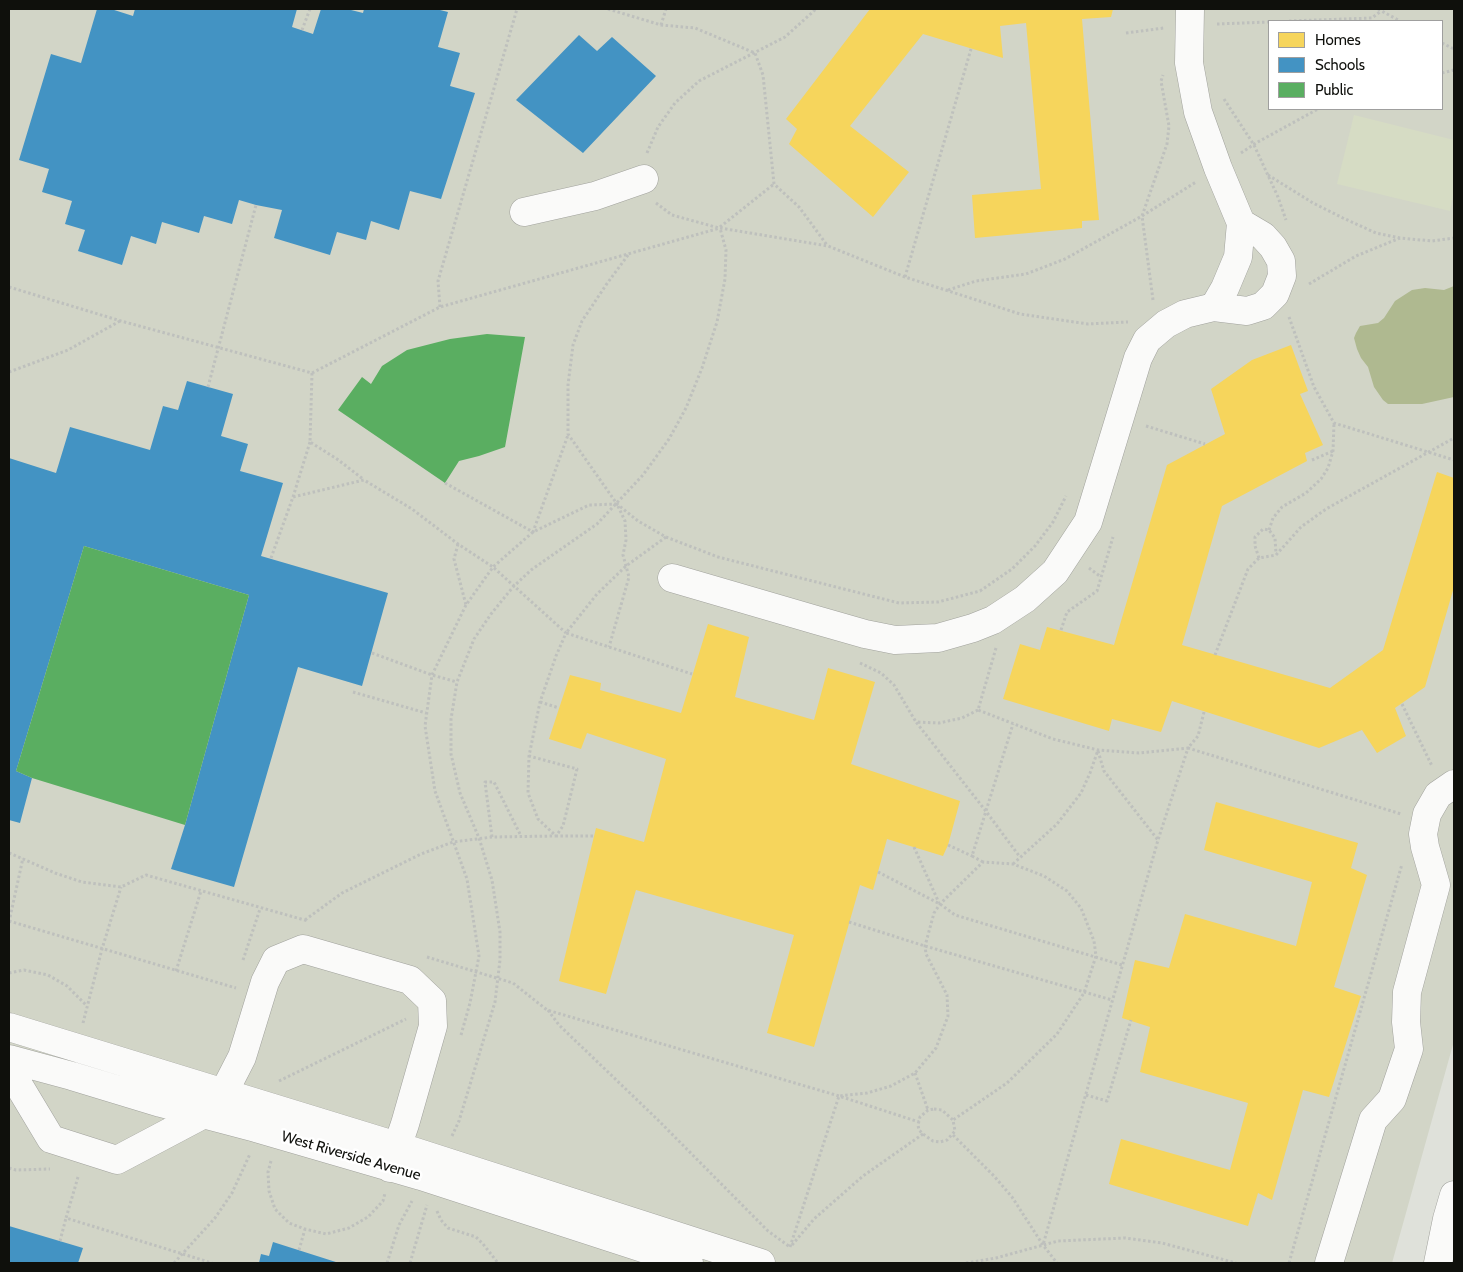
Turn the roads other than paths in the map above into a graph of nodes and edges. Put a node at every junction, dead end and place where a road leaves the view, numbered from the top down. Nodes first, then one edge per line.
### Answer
1 (1200, 17) edge
2 (644, 179) road end
3 (524, 212) dead end
4 (1241, 223) junction
5 (1214, 307) junction
6 (672, 578) dead end
7 (1444, 778) edge
8 (1445, 879) edge
9 (9, 1026) edge
10 (9, 1059) edge
11 (9, 1070) edge
12 (224, 1092) junction
13 (204, 1114) junction
14 (391, 1169) junction
15 (1454, 1195) edge
16 (689, 1263) edge
17 (761, 1263) edge
18 (1330, 1263) edge
19 (1438, 1263) edge

1 - 4 street
2 - 3 street
4 - 5 street
4 - 5 street
5 - 6 street
7 - 8 street
8 - 18 street
9 - 12 street
10 - 13 street, West Riverside Avenue
11 - 13 street
12 - 13 street
12 - 14 street
12 - 14 street
13 - 14 street, West Riverside Avenue
14 - 16 street, West Riverside Avenue
14 - 17 street
15 - 19 street

